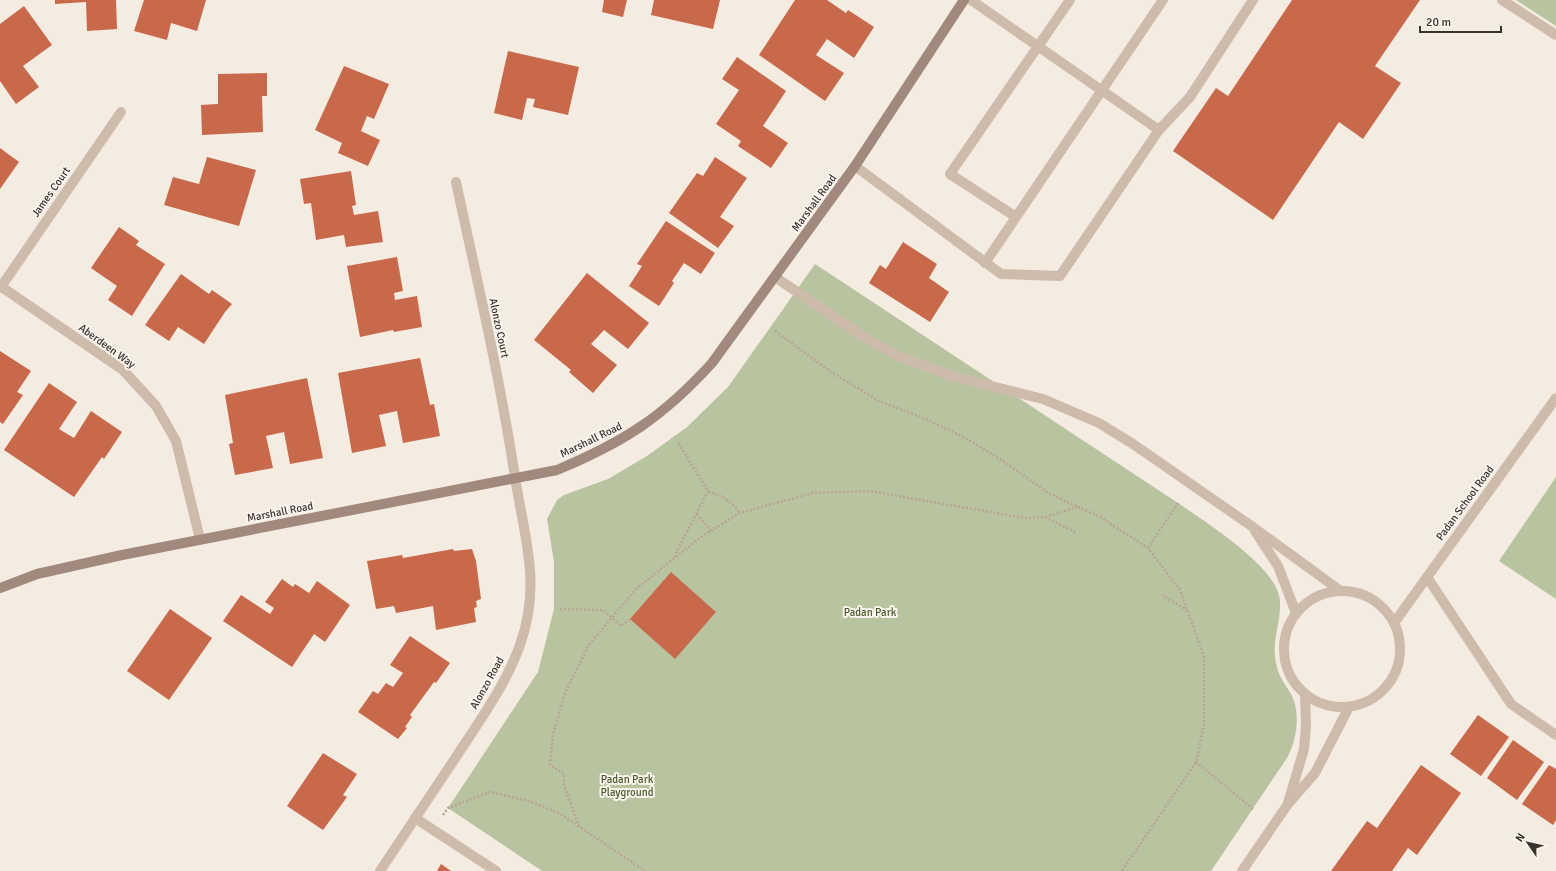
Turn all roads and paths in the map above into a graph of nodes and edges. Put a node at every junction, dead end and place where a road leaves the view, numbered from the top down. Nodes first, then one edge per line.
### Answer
1 (964, 0) edge
2 (971, 0) edge
3 (1070, 0) edge
4 (1164, 0) edge
5 (1253, 0) edge
6 (1502, 0) edge
7 (1556, 35) edge
8 (1038, 47) junction
9 (1102, 90) junction
10 (121, 112) dead end
11 (1159, 130) junction
12 (855, 166) junction
13 (456, 182) dead end
14 (1016, 217) junction
15 (985, 263) junction
16 (775, 277) junction
17 (0, 286) edge
18 (775, 331) dead end
19 (1556, 398) edge
20 (677, 441) dead end
21 (516, 479) junction
22 (708, 491) junction
23 (1178, 503) dead end
24 (1078, 507) junction
25 (740, 513) junction
26 (697, 514) junction
27 (1045, 517) junction
28 (1250, 525) junction
29 (711, 531) junction
30 (1077, 533) dead end
31 (200, 539) junction
32 (1148, 548) junction
33 (673, 559) junction
34 (1427, 577) junction
35 (0, 588) edge
36 (1338, 589) junction
37 (1162, 595) dead end
38 (560, 609) dead end
39 (1187, 610) junction
40 (1296, 613) junction
41 (612, 617) junction
42 (630, 619) dead end
43 (1394, 623) junction
44 (1305, 694) junction
45 (1349, 707) junction
46 (1556, 735) edge
47 (1196, 762) junction
48 (1288, 804) junction
49 (1253, 809) dead end
50 (416, 818) junction
51 (579, 827) junction
52 (433, 829) junction
53 (380, 871) edge
54 (496, 871) edge
55 (645, 871) edge
56 (1122, 871) edge
57 (1242, 871) edge

1 - 12 street, Marshall Road
2 - 8 street
3 - 8 street
4 - 9 street
5 - 11 street
6 - 7 street
8 - 9 street
8 - 14 street
9 - 11 street
9 - 14 street
10 - 17 street, James Court
11 - 15 street
12 - 15 street
12 - 16 street, Marshall Road
13 - 21 street, Alonzo Court
14 - 15 street
16 - 21 street, Marshall Road
16 - 28 street
17 - 31 street, Aberdeen Way
18 - 24 path
19 - 34 street, Padan School Road
20 - 22 path
21 - 31 street, Marshall Road
21 - 50 street, Alonzo Road
22 - 25 path
22 - 26 path
23 - 32 path
24 - 27 path
24 - 32 path
25 - 27 path
25 - 29 path
26 - 29 path
26 - 33 path
27 - 30 path
28 - 36 street
28 - 40 street
29 - 33 path
31 - 35 street, Marshall Road
32 - 39 path
33 - 41 path
34 - 43 street, Padan School Road
34 - 46 street
36 - 40 street
36 - 43 street
37 - 39 path
38 - 41 path
39 - 47 path
40 - 44 street
41 - 42 path
41 - 51 path
43 - 45 street
44 - 45 street
44 - 48 street
45 - 48 street
47 - 49 path
47 - 56 path
48 - 57 street
50 - 52 street
50 - 53 street, Alonzo Road
51 - 52 path
51 - 55 path
52 - 54 street

